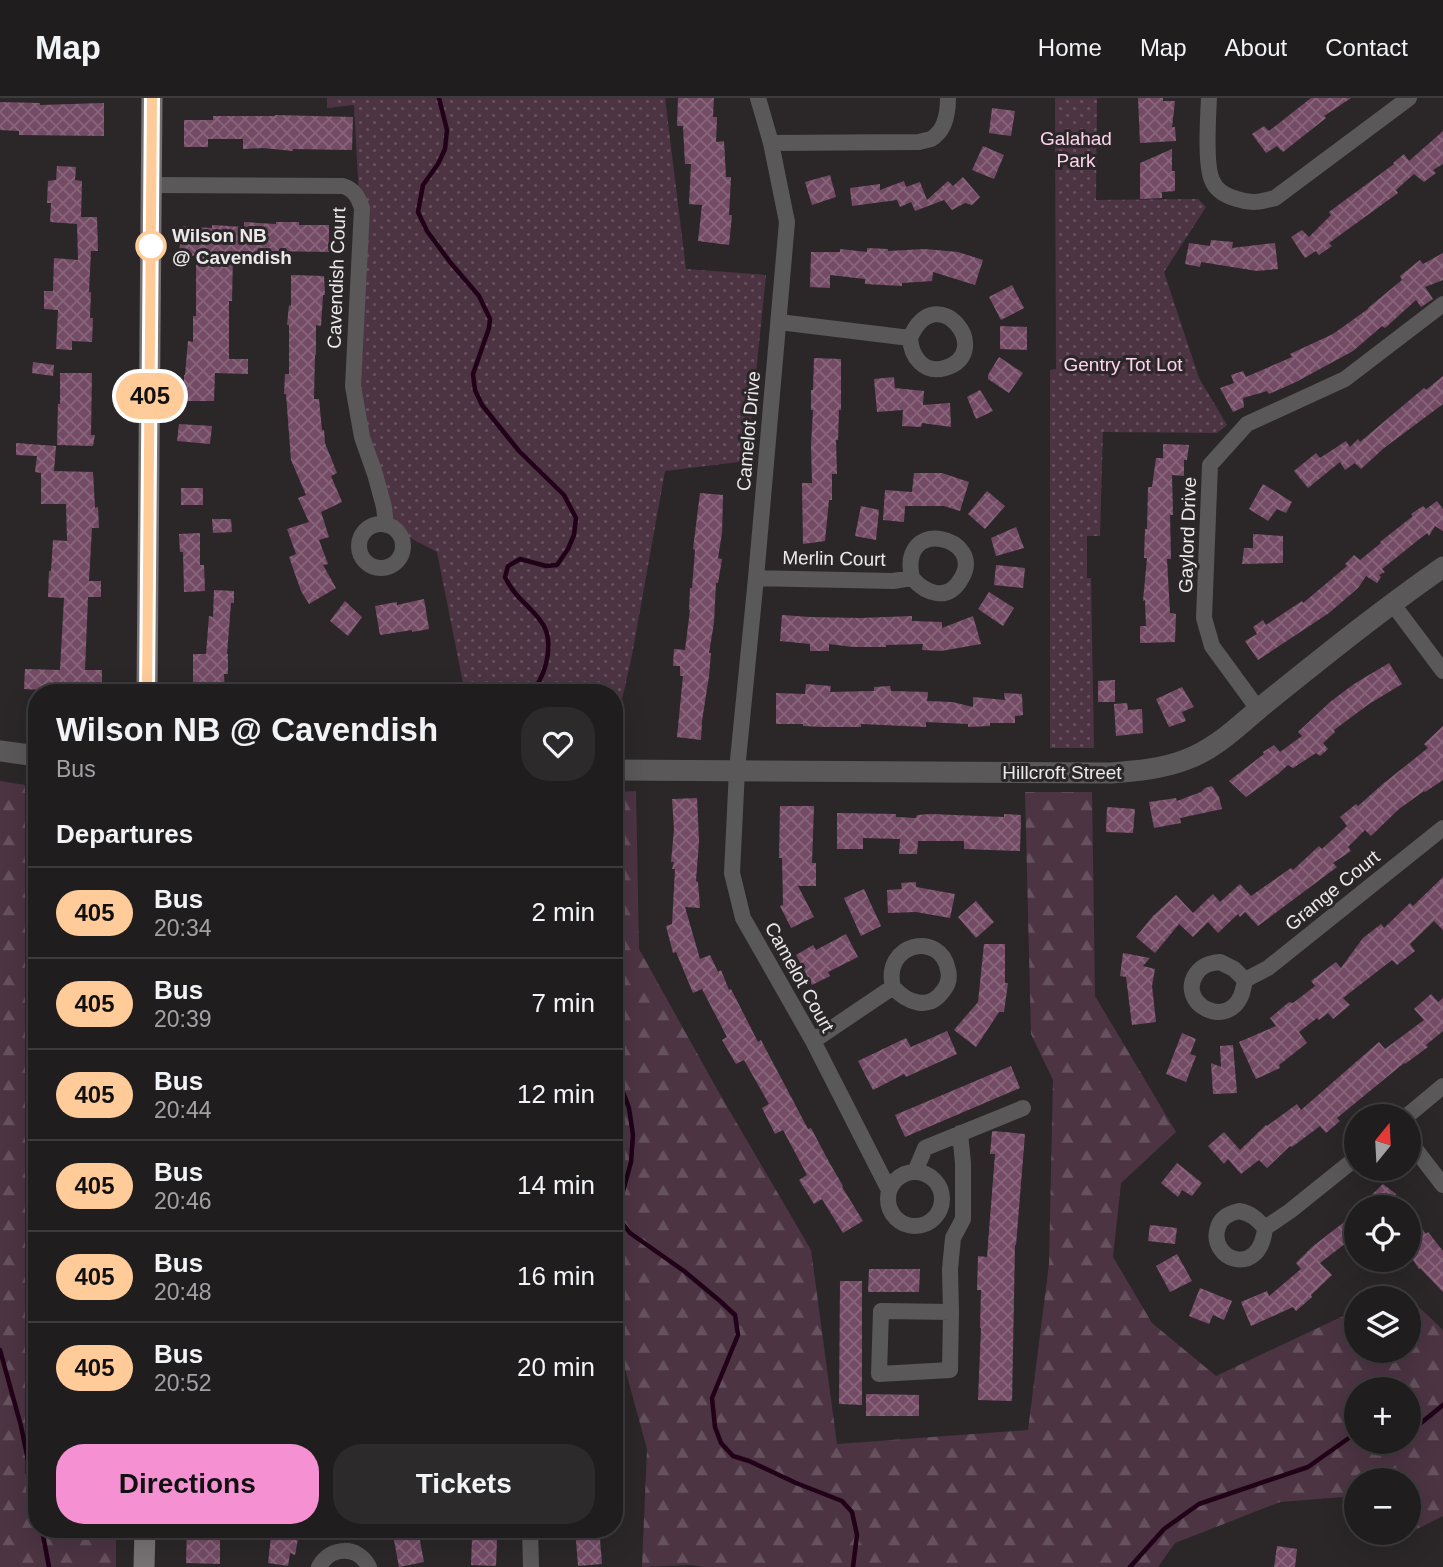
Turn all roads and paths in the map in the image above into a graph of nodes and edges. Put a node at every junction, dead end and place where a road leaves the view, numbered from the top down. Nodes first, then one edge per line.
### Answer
1 (152, 98) edge
2 (758, 98) edge
3 (948, 98) edge
4 (1209, 98) edge
5 (1409, 98) edge
6 (771, 143) junction
7 (152, 185) junction
8 (1443, 304) edge
9 (779, 322) junction
10 (910, 338) dead end
11 (386, 525) dead end
12 (1443, 567) edge
13 (756, 578) junction
14 (912, 578) dead end
15 (1392, 603) junction
16 (1443, 671) edge
17 (147, 684) edge
18 (1258, 709) junction
19 (0, 751) edge
20 (28, 755) edge
21 (623, 770) edge
22 (737, 770) junction
23 (1443, 828) edge
24 (1245, 980) dead end
25 (893, 987) dead end
26 (813, 1041) junction
27 (1443, 1086) edge
28 (1421, 1104) edge
29 (1023, 1108) dead end
30 (960, 1133) junction
31 (1421, 1157) edge
32 (1344, 1168) edge
33 (915, 1172) junction
34 (1443, 1185) edge
35 (889, 1190) junction
36 (937, 1215) junction
37 (1265, 1227) dead end
38 (953, 1238) junction
39 (951, 1312) junction
40 (145, 1538) edge
41 (530, 1538) edge
42 (144, 1567) edge
43 (319, 1567) edge
44 (369, 1567) edge
45 (531, 1567) edge

1 - 7 main road
2 - 6 street, Camelot Drive
3 - 6 street
4 - 5 street
6 - 9 street, Camelot Drive
7 - 11 street, Cavendish Court
7 - 17 main road
8 - 18 street, Gaylord Drive
9 - 10 street
9 - 13 street, Camelot Drive
12 - 15 street, Hillcroft Street
13 - 14 street, Merlin Court
13 - 22 street, Camelot Drive
15 - 16 street
15 - 18 street, Hillcroft Street
18 - 22 street, Hillcroft Street
19 - 20 street
21 - 22 street, Hillcroft Street
22 - 26 street, Camelot Court
23 - 24 street, Grange Court
25 - 26 street
26 - 35 street, Camelot Court
27 - 28 street
29 - 30 street
30 - 33 street
30 - 38 street
31 - 34 street
32 - 37 street
33 - 35 street
33 - 36 street
35 - 36 street
36 - 38 street
38 - 39 street
39 - 39 street
40 - 42 main road
41 - 45 street
43 - 44 street

